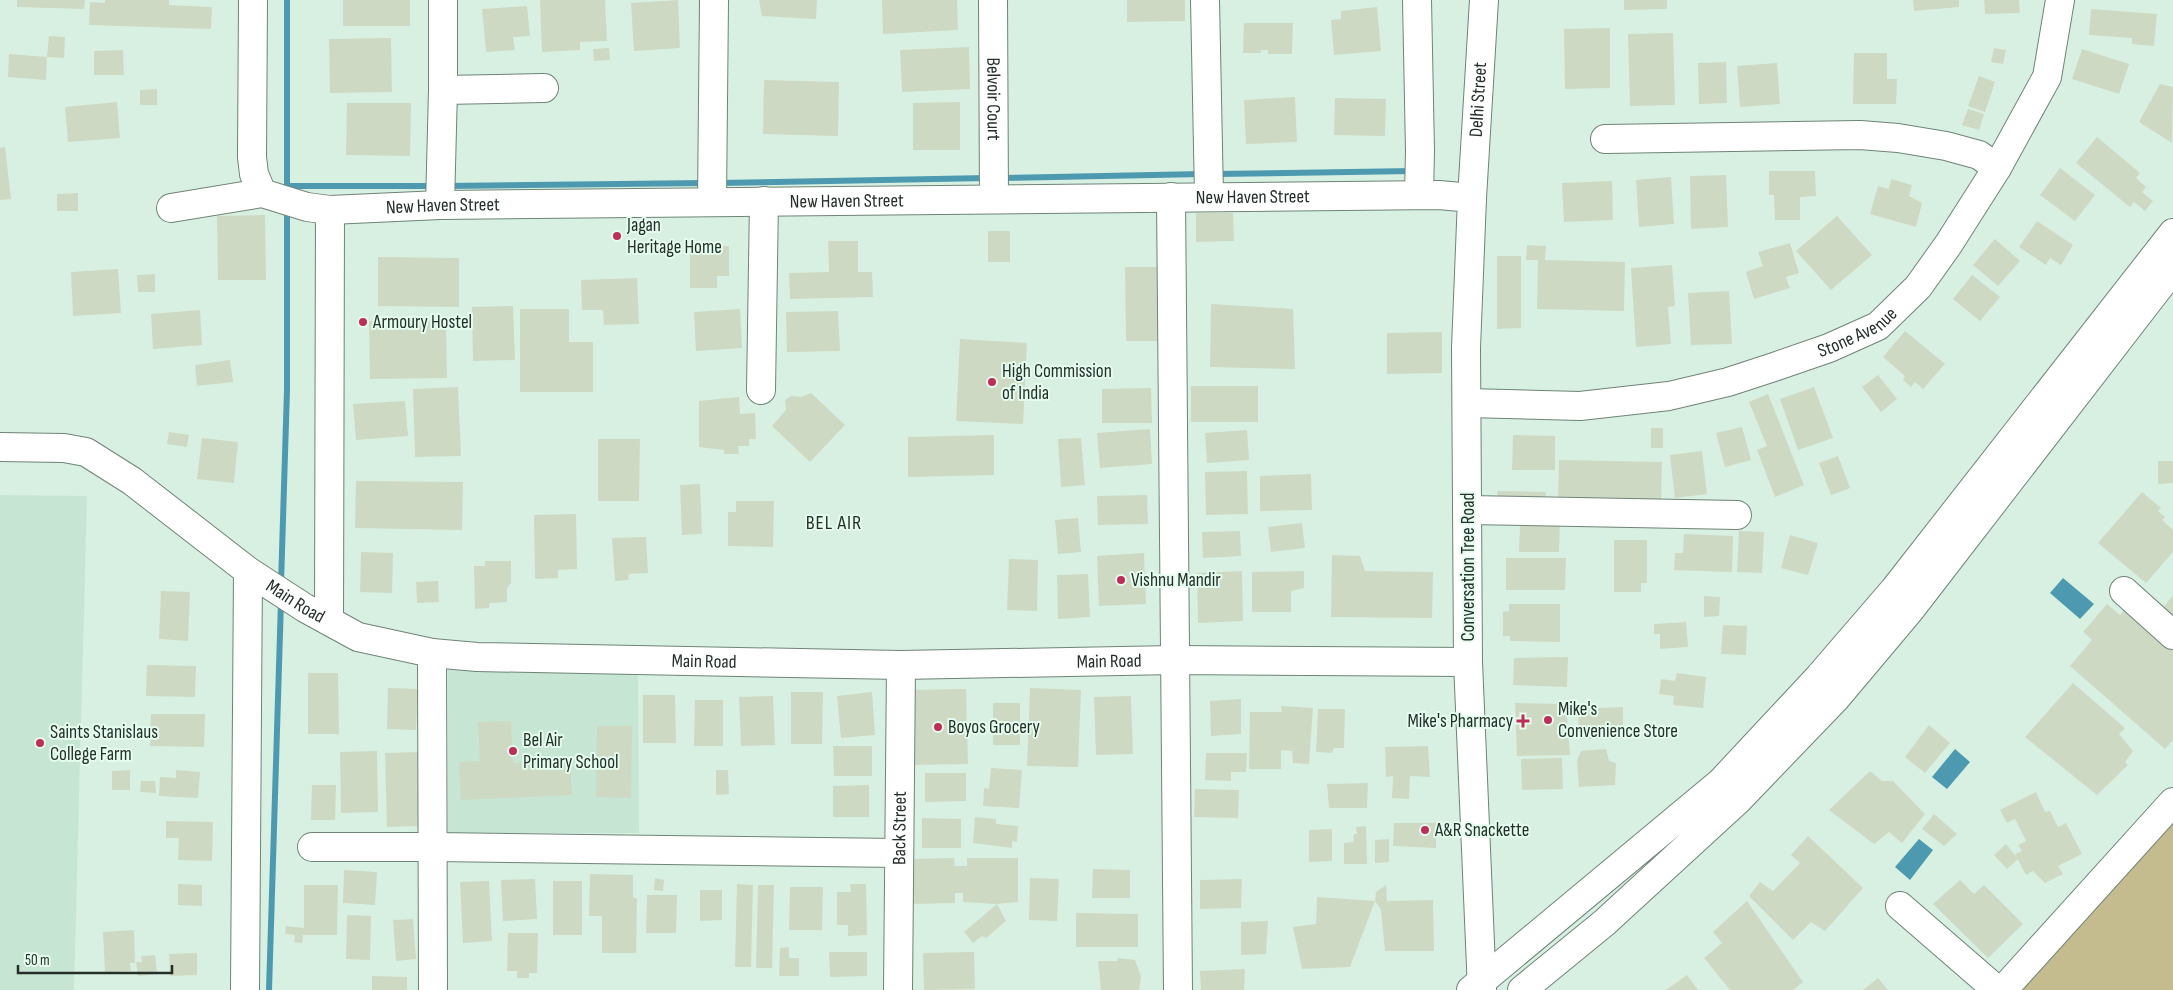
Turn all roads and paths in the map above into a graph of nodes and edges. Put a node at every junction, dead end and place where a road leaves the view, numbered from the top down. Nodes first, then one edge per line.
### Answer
1 (253, 0) edge
2 (443, 0) edge
3 (714, 0) edge
4 (994, 0) edge
5 (1205, 0) edge
6 (1417, 0) edge
7 (1484, 0) edge
8 (2060, 0) edge
9 (544, 88) dead end
10 (443, 90) junction
11 (1605, 139) dead end
12 (1997, 168) junction
13 (1419, 188) junction
14 (712, 190) junction
15 (270, 196) junction
16 (1209, 196) junction
17 (1171, 197) junction
18 (440, 198) junction
19 (994, 198) junction
20 (1472, 198) junction
21 (764, 201) junction
22 (171, 208) dead end
23 (319, 208) junction
24 (2173, 232) edge
25 (2173, 269) edge
26 (761, 390) dead end
27 (1468, 403) junction
28 (0, 447) edge
29 (1468, 510) junction
30 (1737, 515) dead end
31 (248, 571) junction
32 (2124, 591) dead end
33 (329, 621) junction
34 (2173, 635) edge
35 (432, 653) junction
36 (1174, 660) junction
37 (1468, 662) junction
38 (901, 664) junction
39 (2173, 802) edge
40 (312, 847) dead end
41 (434, 847) junction
42 (898, 853) junction
43 (1900, 906) dead end
44 (1478, 987) edge
45 (245, 990) edge
46 (433, 990) edge
47 (898, 990) edge
48 (1178, 990) edge
49 (1522, 990) edge
50 (1997, 990) edge
51 (2003, 990) edge

1 - 15 street
2 - 10 street
3 - 14 street
4 - 19 street, Belvoir Court
5 - 16 street
6 - 13 street
7 - 20 street, Delhi Street
8 - 12 street, Stone Avenue
9 - 10 street
10 - 18 street
11 - 12 street
12 - 27 street, Stone Avenue
13 - 16 street, New Haven Street
13 - 20 street
14 - 18 street, New Haven Street
14 - 21 street, New Haven Street
15 - 22 street
15 - 23 street, New Haven Street
16 - 17 street, New Haven Street
17 - 19 street, New Haven Street
17 - 36 street
18 - 23 street, New Haven Street
19 - 21 street, New Haven Street
20 - 27 street, Conversation Tree Road
21 - 26 street
23 - 33 street
24 - 44 street
25 - 49 street
27 - 29 street, Conversation Tree Road
28 - 31 street, Main Road
29 - 30 street
29 - 37 street, Conversation Tree Road
31 - 33 street, Main Road
31 - 45 street
32 - 34 street
33 - 35 street, Main Road
35 - 38 street, Main Road
35 - 41 street
36 - 37 street, Main Road
36 - 38 street, Main Road
36 - 48 street
37 - 44 street, Conversation Tree Road
38 - 42 street, Back Street
39 - 51 street
40 - 41 street
41 - 42 street
41 - 46 street
42 - 47 street, Back Street
43 - 50 street

